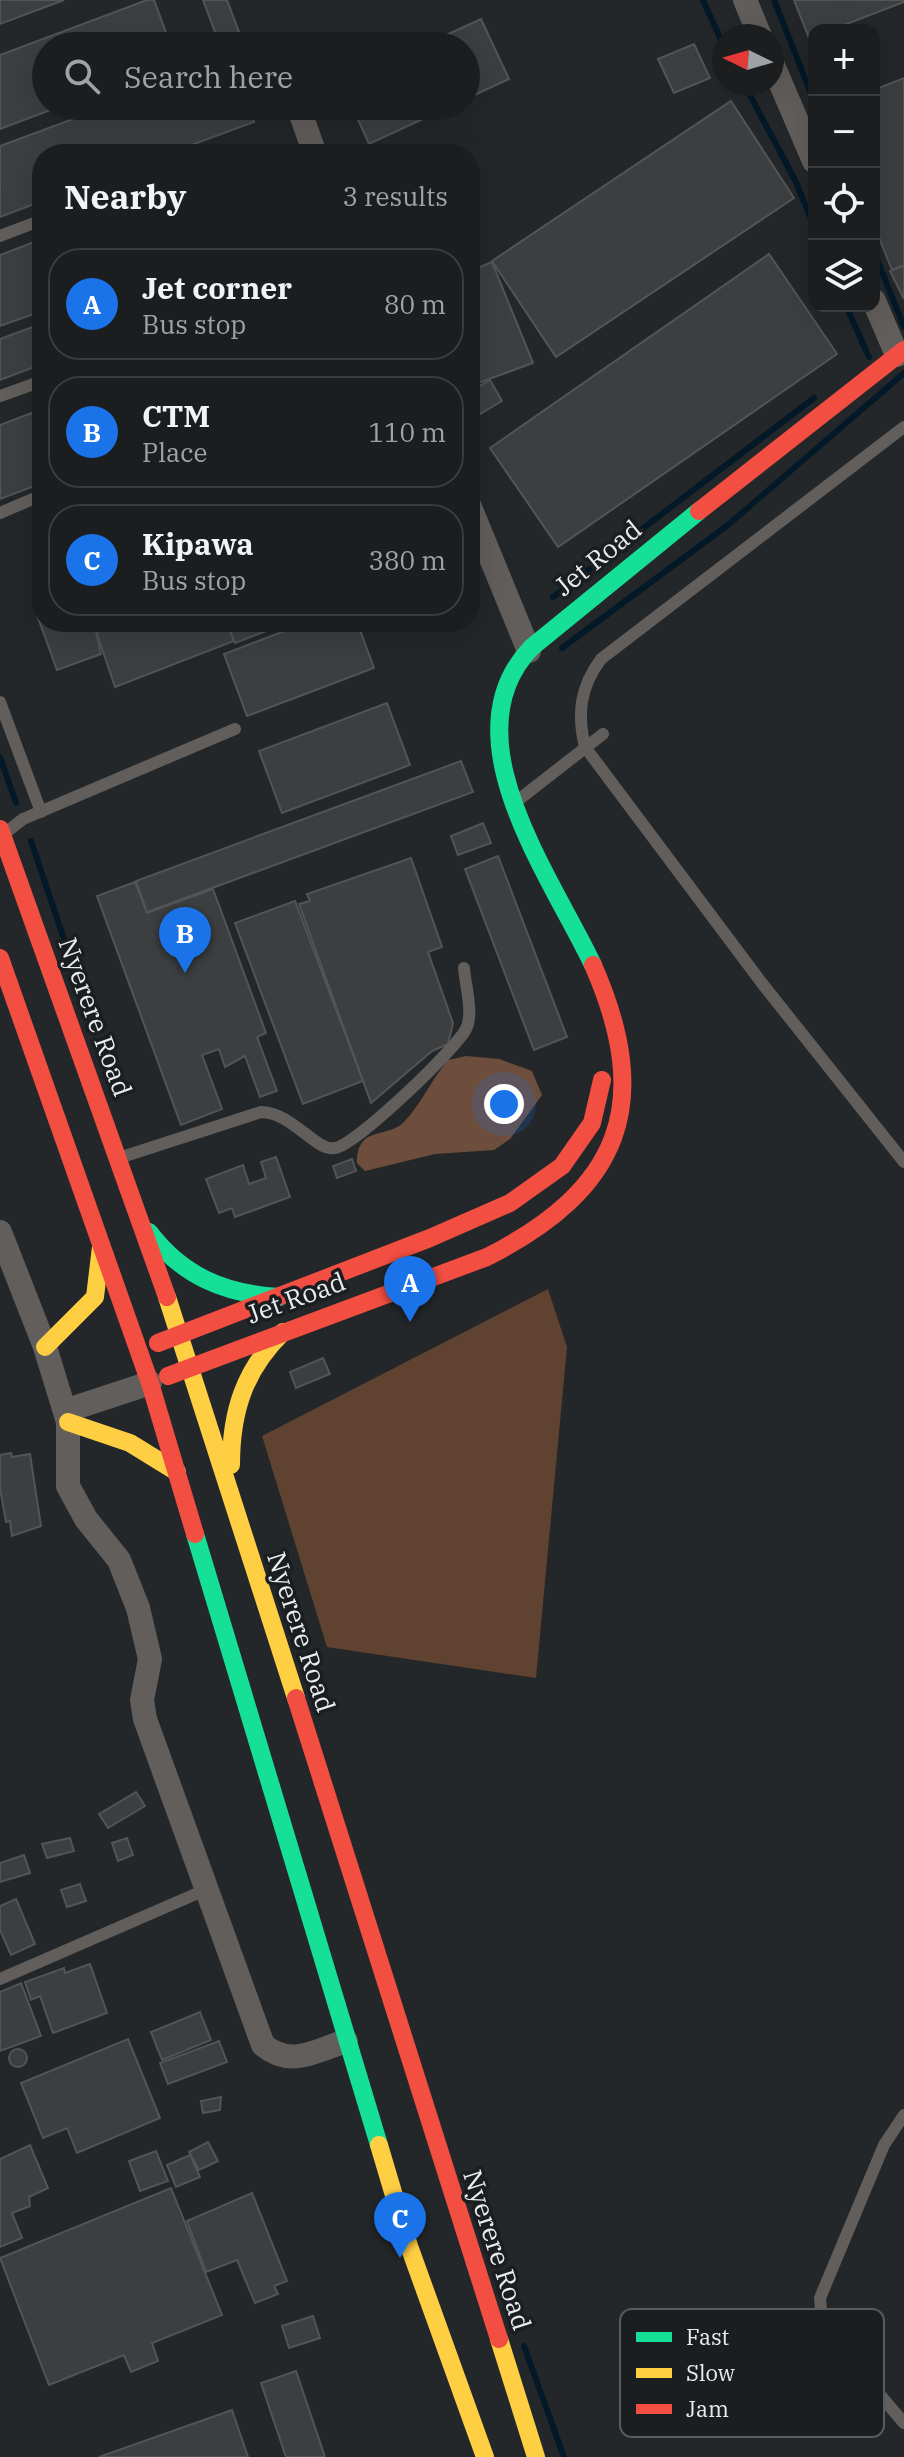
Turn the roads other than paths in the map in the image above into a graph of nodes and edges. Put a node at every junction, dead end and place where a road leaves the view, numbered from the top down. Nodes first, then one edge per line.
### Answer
1 (745, 0) edge
2 (755, 24) edge
3 (784, 91) edge
4 (303, 120) edge
5 (311, 144) edge
6 (808, 147) edge
7 (32, 224) edge
8 (0, 236) edge
9 (880, 312) edge
10 (901, 352) edge
11 (32, 385) edge
12 (0, 396) edge
13 (904, 427) edge
14 (32, 499) edge
15 (0, 513) edge
16 (480, 531) edge
17 (529, 651) junction
18 (0, 702) edge
19 (235, 729) dead end
20 (603, 734) dead end
21 (585, 747) junction
22 (515, 803) junction
23 (41, 812) junction
24 (1, 832) edge
25 (553, 887) junction
26 (0, 958) edge
27 (464, 968) dead end
28 (119, 1158) junction
29 (904, 1162) edge
30 (138, 1213) junction
31 (0, 1232) edge
32 (101, 1242) junction
33 (279, 1297) junction
34 (283, 1332) junction
35 (181, 1336) junction
36 (45, 1347) junction
37 (127, 1353) junction
38 (190, 1368) junction
39 (150, 1383) junction
40 (67, 1417) junction
41 (177, 1472) junction
42 (233, 1505) junction
43 (205, 1890) junction
44 (0, 1979) edge
45 (346, 2041) junction
46 (904, 2115) edge
47 (821, 2309) edge
48 (884, 2400) edge
49 (904, 2423) edge
50 (485, 2457) edge
51 (536, 2457) edge

1 - 2 street
3 - 6 street
4 - 5 street
7 - 8 lane
9 - 10 street
10 - 17 main road, Jet Road
11 - 12 lane
13 - 21 lane
14 - 15 lane
16 - 17 street
17 - 22 main road, Jet Road
18 - 23 lane
19 - 23 lane
20 - 21 lane
21 - 22 lane
21 - 29 lane
22 - 25 main road, Jet Road
23 - 24 lane
24 - 28 main road, Nyerere Road
25 - 33 main road, Jet Road
25 - 34 main road, Jet Road
26 - 32 main road
27 - 28 lane
28 - 30 main road, Nyerere Road
30 - 33 main road
30 - 35 main road, Nyerere Road
31 - 36 street
32 - 36 main road
32 - 37 main road
33 - 35 main road, Jet Road
34 - 38 main road, Jet Road
34 - 42 main road
35 - 37 main road, Jet Road
35 - 38 main road, Nyerere Road
36 - 40 street
37 - 39 main road
38 - 39 main road, Jet Road
38 - 42 main road, Nyerere Road
39 - 40 street, Jet Road
39 - 41 main road
40 - 41 main road
40 - 43 street
41 - 45 main road
42 - 51 main road, Nyerere Road
43 - 44 lane
43 - 45 street
45 - 50 main road
46 - 47 lane
48 - 49 lane

